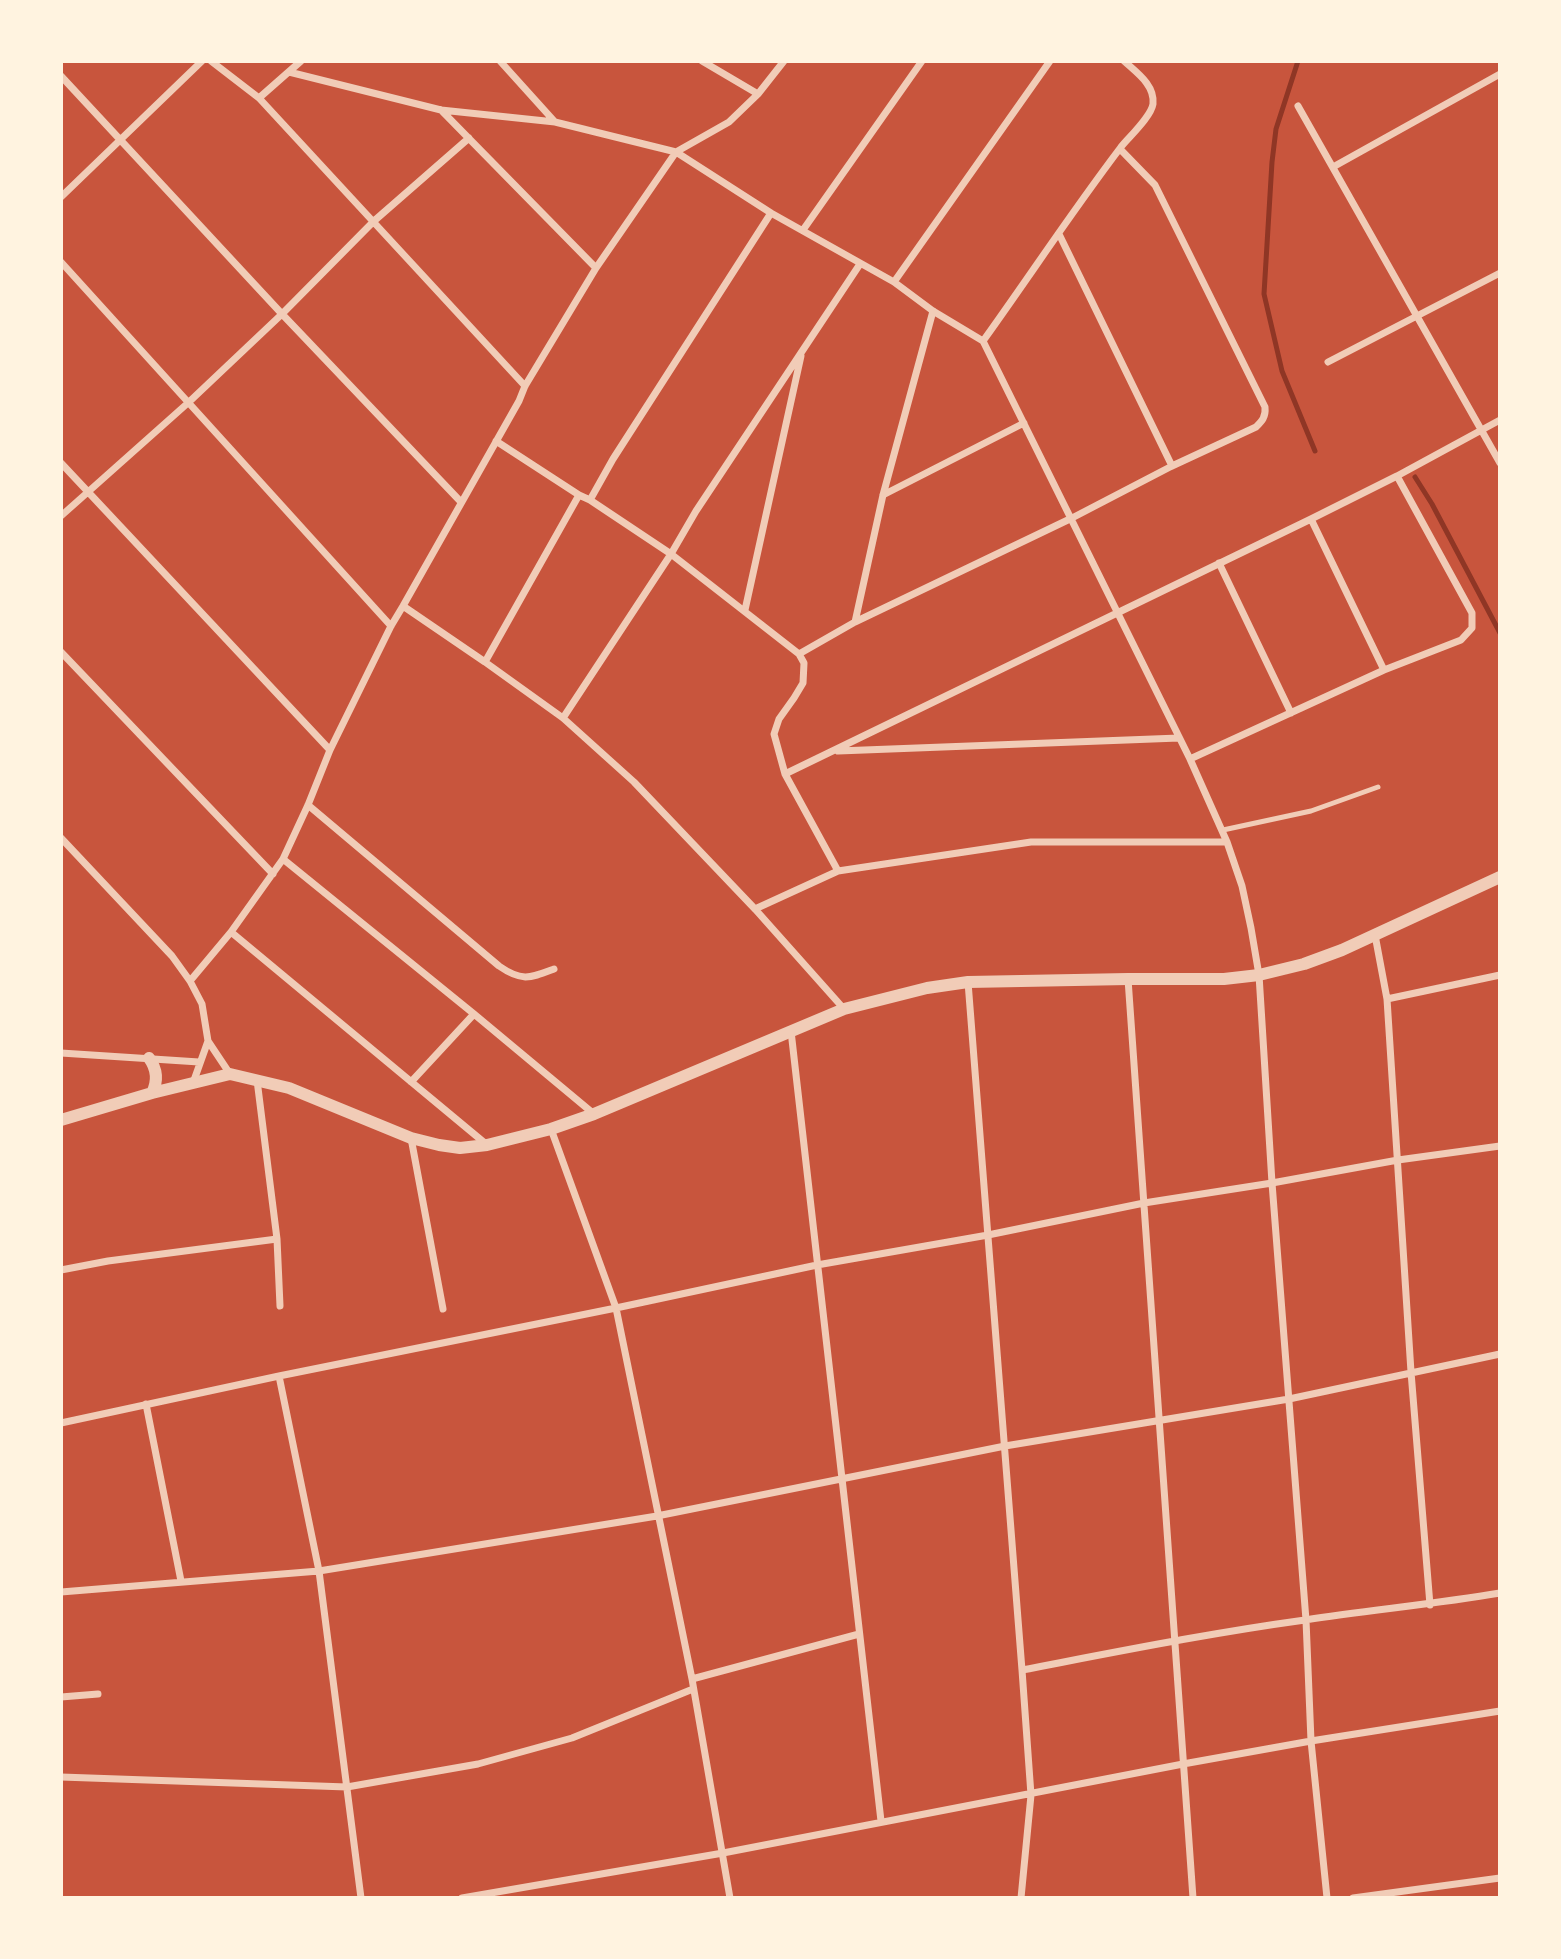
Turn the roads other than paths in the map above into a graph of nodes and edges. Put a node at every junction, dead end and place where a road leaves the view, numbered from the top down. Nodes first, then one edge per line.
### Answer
1 (202, 61) edge
2 (211, 61) edge
3 (301, 61) edge
4 (500, 61) edge
5 (702, 61) edge
6 (784, 61) edge
7 (922, 61) edge
8 (1050, 61) edge
9 (1124, 61) edge
10 (289, 72) junction
11 (1500, 74) edge
12 (61, 76) edge
13 (758, 94) junction
14 (259, 98) junction
15 (1298, 106) dead end
16 (441, 110) junction
17 (555, 122) junction
18 (469, 138) junction
19 (121, 140) junction
20 (1120, 149) junction
21 (676, 152) junction
22 (1333, 167) junction
23 (61, 197) edge
24 (771, 213) junction
25 (373, 221) junction
26 (803, 230) junction
27 (1059, 234) junction
28 (61, 262) edge
29 (860, 264) junction
30 (596, 268) junction
31 (1500, 273) edge
32 (894, 282) junction
33 (933, 311) junction
34 (282, 314) junction
35 (1417, 316) junction
36 (983, 341) junction
37 (802, 352) junction
38 (1328, 362) dead end
39 (525, 386) junction
40 (189, 402) junction
41 (1500, 420) edge
42 (1024, 423) junction
43 (1482, 429) junction
44 (496, 441) junction
45 (61, 463) edge
46 (1500, 463) edge
47 (1172, 466) junction
48 (1397, 476) junction
49 (88, 492) junction
50 (579, 495) junction
51 (883, 495) junction
52 (590, 500) junction
53 (461, 502) junction
54 (61, 516) edge
55 (1072, 518) junction
56 (1311, 519) junction
57 (671, 554) junction
58 (1219, 563) junction
59 (403, 607) junction
60 (744, 610) junction
61 (1118, 613) junction
62 (855, 622) junction
63 (391, 626) junction
64 (61, 652) edge
65 (799, 654) junction
66 (485, 662) junction
67 (1384, 670) junction
68 (1291, 713) junction
69 (563, 718) junction
70 (1179, 738) junction
71 (330, 750) junction
72 (833, 751) junction
73 (1190, 758) junction
74 (785, 774) junction
75 (1378, 787) dead end
76 (308, 805) junction
77 (1223, 830) junction
78 (61, 838) edge
79 (1227, 842) junction
80 (283, 859) junction
81 (838, 871) junction
82 (273, 874) junction
83 (1500, 877) edge
84 (755, 909) junction
85 (230, 932) junction
86 (1375, 935) junction
87 (554, 969) dead end
88 (1259, 975) junction
89 (1500, 975) edge
90 (1128, 979) junction
91 (190, 981) junction
92 (968, 982) junction
93 (1387, 999) junction
94 (844, 1009) junction
95 (474, 1014) junction
96 (791, 1030) junction
97 (208, 1041) junction
98 (61, 1045) edge
99 (65, 1053) edge
100 (149, 1058) junction
101 (200, 1062) junction
102 (230, 1074) junction
103 (257, 1080) junction
104 (411, 1082) junction
105 (193, 1083) junction
106 (152, 1093) junction
107 (593, 1114) junction
108 (61, 1120) edge
109 (551, 1129) junction
110 (411, 1138) junction
111 (487, 1145) junction
112 (1500, 1146) edge
113 (1398, 1160) junction
114 (1272, 1183) junction
115 (1144, 1203) junction
116 (988, 1236) junction
117 (277, 1239) junction
118 (817, 1265) junction
119 (61, 1270) edge
120 (280, 1306) dead end
121 (616, 1308) junction
122 (443, 1309) dead end
123 (1500, 1354) edge
124 (1411, 1372) junction
125 (279, 1376) junction
126 (1289, 1399) junction
127 (146, 1404) junction
128 (1159, 1419) junction
129 (61, 1423) edge
130 (1005, 1446) junction
131 (842, 1478) junction
132 (657, 1516) junction
133 (319, 1571) junction
134 (181, 1581) junction
135 (61, 1592) edge
136 (1500, 1593) edge
137 (1430, 1605) junction
138 (1306, 1619) junction
139 (859, 1634) junction
140 (1175, 1641) junction
141 (1022, 1670) junction
142 (692, 1679) junction
143 (693, 1689) junction
144 (99, 1695) dead end
145 (61, 1698) edge
146 (1500, 1711) edge
147 (1311, 1741) junction
148 (1183, 1764) junction
149 (61, 1777) edge
150 (347, 1787) junction
151 (1031, 1795) junction
152 (881, 1821) junction
153 (723, 1853) junction
154 (1500, 1878) edge
155 (361, 1898) edge
156 (462, 1898) edge
157 (730, 1898) edge
158 (1021, 1898) edge
159 (1193, 1898) edge
160 (1326, 1898) edge
161 (1353, 1898) edge

1 - 19 street
2 - 14 street
3 - 10 street
4 - 17 street
5 - 13 street
6 - 13 street
7 - 26 street
8 - 32 street
9 - 20 street
10 - 14 street
10 - 16 street
11 - 22 street
12 - 19 street
13 - 21 street
14 - 25 street
15 - 22 street
16 - 17 street
16 - 18 street
17 - 21 street
18 - 25 street
18 - 30 street
19 - 23 street
19 - 34 street
20 - 27 street
20 - 47 street
21 - 24 street
21 - 30 street
22 - 35 street
24 - 26 street
24 - 52 street
25 - 34 street
25 - 39 street
26 - 29 street
27 - 36 street
27 - 47 street
28 - 40 street
29 - 32 street
29 - 37 street
30 - 39 street
31 - 35 street
32 - 33 street
33 - 36 street
33 - 51 street
34 - 40 street
34 - 53 street
35 - 38 street
35 - 43 street
36 - 42 street
37 - 57 street
37 - 60 street
39 - 44 street
40 - 49 street
40 - 63 street
41 - 43 street
42 - 51 street
42 - 55 street
43 - 46 street
43 - 48 street
44 - 50 street
44 - 53 street
45 - 49 street
47 - 55 street
48 - 56 street
48 - 67 street
49 - 54 street
49 - 71 street
50 - 52 street
50 - 66 street
51 - 62 street
52 - 57 street
53 - 59 street
55 - 61 street
55 - 62 street
56 - 58 street
56 - 67 street
57 - 60 street
57 - 69 street
58 - 61 street
58 - 68 street
59 - 63 street
59 - 66 street
60 - 65 street
61 - 70 street
61 - 72 street
62 - 65 street
63 - 71 street
64 - 82 street
65 - 74 street
66 - 69 street
67 - 68 street
68 - 73 street
69 - 84 street
70 - 72 street
70 - 73 street
71 - 76 street
72 - 74 street
73 - 77 street
74 - 81 street
75 - 77 lane
76 - 80 street
76 - 87 street
77 - 79 street
78 - 91 street
79 - 81 street
79 - 88 street
80 - 82 street
80 - 95 street
81 - 84 street
82 - 85 street
83 - 86 street
84 - 94 street
85 - 91 street
85 - 104 street
86 - 88 street
86 - 93 street
88 - 90 street
88 - 114 street
89 - 93 street
90 - 92 street
90 - 115 street
91 - 97 street
92 - 94 street
92 - 116 street
93 - 113 street
94 - 96 street
95 - 104 street
95 - 107 street
96 - 107 street
96 - 118 street
97 - 101 street
97 - 102 street
98 - 99 street
99 - 100 street
100 - 101 street
100 - 106 street
101 - 105 street
102 - 103 street
102 - 105 street
103 - 110 street
103 - 117 street
104 - 111 street
105 - 106 street
106 - 108 street
107 - 109 street
109 - 111 street
109 - 121 street
110 - 111 street
110 - 122 street
112 - 113 street
113 - 114 street
113 - 124 street
114 - 115 street
114 - 126 street
115 - 116 street
115 - 128 street
116 - 118 street
116 - 130 street
117 - 119 street
117 - 120 street
118 - 121 street
118 - 131 street
121 - 125 street
121 - 132 street
123 - 124 street
124 - 126 street
124 - 137 street
125 - 127 street
125 - 133 street
126 - 128 street
126 - 138 street
127 - 129 street
127 - 134 street
128 - 130 street
128 - 140 street
130 - 131 street
130 - 141 street
131 - 132 street
131 - 139 street
132 - 133 street
132 - 142 street
133 - 134 street
133 - 150 street
134 - 135 street
136 - 137 street
137 - 138 street
138 - 140 street
138 - 147 street
139 - 142 street
139 - 152 street
140 - 141 street
140 - 148 street
141 - 151 street
142 - 143 street
143 - 150 street
143 - 153 street
144 - 145 street
146 - 147 street
147 - 148 street
147 - 160 street
148 - 151 street
148 - 159 street
149 - 150 street
150 - 155 street
151 - 152 street
151 - 158 street
152 - 153 street
153 - 156 street
153 - 157 street
154 - 161 street

